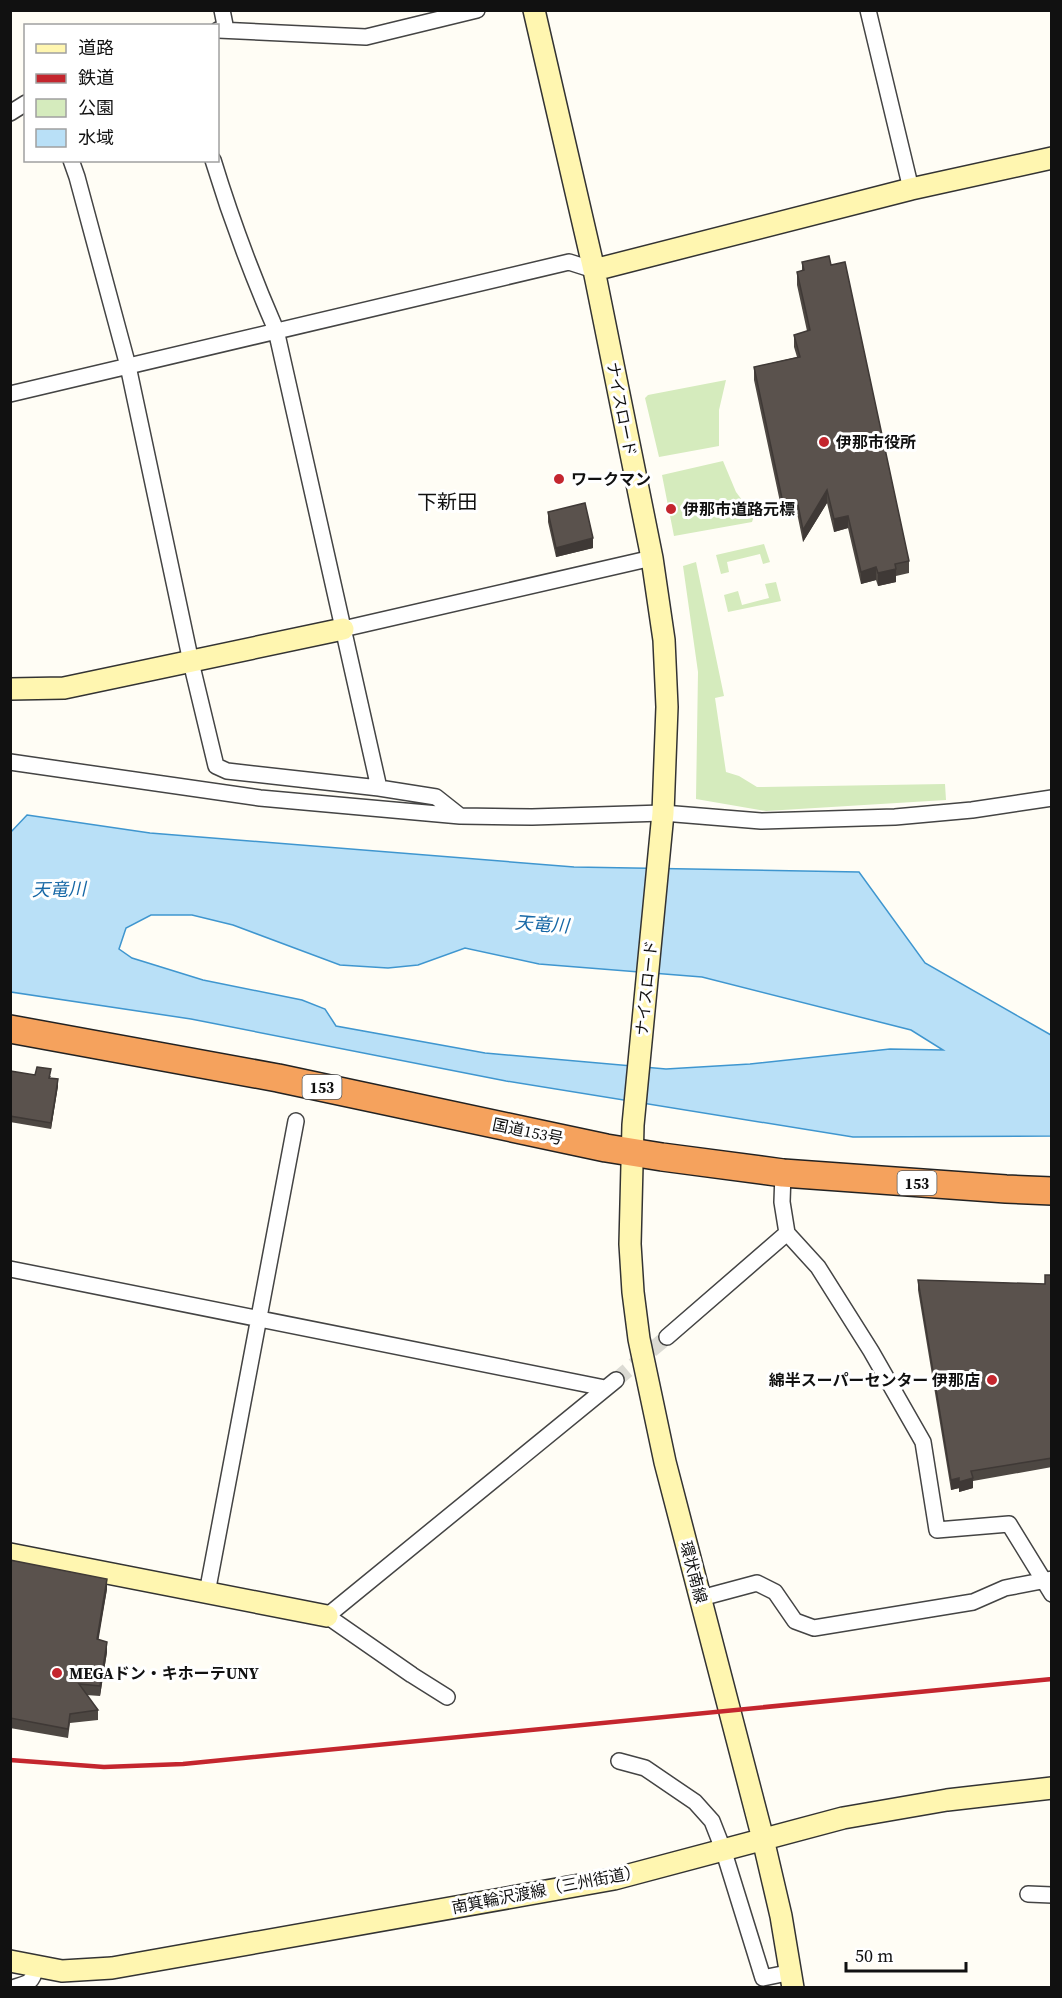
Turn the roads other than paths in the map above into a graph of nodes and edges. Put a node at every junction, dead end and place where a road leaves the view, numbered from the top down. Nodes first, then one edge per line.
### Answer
1 (222, 10) edge
2 (477, 10) edge
3 (534, 10) edge
4 (868, 10) edge
5 (423, 17) edge
6 (222, 30) edge
7 (24, 104) edge
8 (10, 112) edge
9 (1052, 158) edge
10 (72, 162) edge
11 (214, 162) edge
12 (911, 189) junction
13 (594, 270) junction
14 (276, 330) junction
15 (128, 366) junction
16 (10, 394) edge
17 (652, 558) junction
18 (343, 629) junction
19 (190, 662) junction
20 (10, 688) edge
21 (10, 762) edge
22 (379, 788) junction
23 (1052, 798) edge
24 (460, 816) junction
25 (663, 818) junction
26 (10, 1029) edge
27 (296, 1122) dead end
28 (633, 1152) junction
29 (783, 1173) junction
30 (1052, 1191) edge
31 (787, 1233) junction
32 (10, 1269) edge
33 (258, 1320) junction
34 (667, 1337) tunnel mouth
35 (10, 1554) edge
36 (1049, 1584) edge
37 (207, 1593) junction
38 (701, 1598) junction
39 (327, 1616) junction
40 (447, 1697) dead end
41 (619, 1761) dead end
42 (1052, 1788) edge
43 (763, 1839) junction
44 (723, 1849) junction
45 (1028, 1894) dead end
46 (1052, 1895) edge
47 (10, 1962) edge
48 (36, 1967) junction
49 (793, 1980) edge
50 (764, 1983) edge
51 (12, 1988) edge

1 - 6 street
2 - 5 street
3 - 13 street, ナイスロード
4 - 12 street
5 - 6 street
7 - 8 street
9 - 12 street
10 - 15 street
11 - 14 street
12 - 13 street
13 - 14 street
13 - 17 street, ナイスロード
14 - 15 street
14 - 18 street
15 - 16 street
15 - 19 street
17 - 18 street
17 - 25 street, ナイスロード
18 - 19 street
18 - 22 street
19 - 20 street
19 - 22 street
21 - 24 street
22 - 24 street
23 - 25 street
24 - 25 street
25 - 28 street, ナイスロード
26 - 28 highway, 国道153号 / 153
27 - 33 street
28 - 29 highway, 国道153号 / 153
28 - 38 street, 環状南線
29 - 30 highway, 国道153号 / 153
29 - 31 street
31 - 34 street
31 - 36 street
32 - 33 street
33 - 37 street
33 - 39 street
35 - 37 street
36 - 38 street
37 - 39 street
38 - 43 street, 環状南線
39 - 40 street
41 - 44 street
42 - 43 street, 南箕輪沢渡線（三州街道）
43 - 44 street, 南箕輪沢渡線（三州街道）
43 - 49 street, 環状南線
44 - 48 street, 南箕輪沢渡線（三州街道）
44 - 50 street
45 - 46 street
47 - 48 street, 南箕輪沢渡線（三州街道）
48 - 51 street
49 - 50 street

